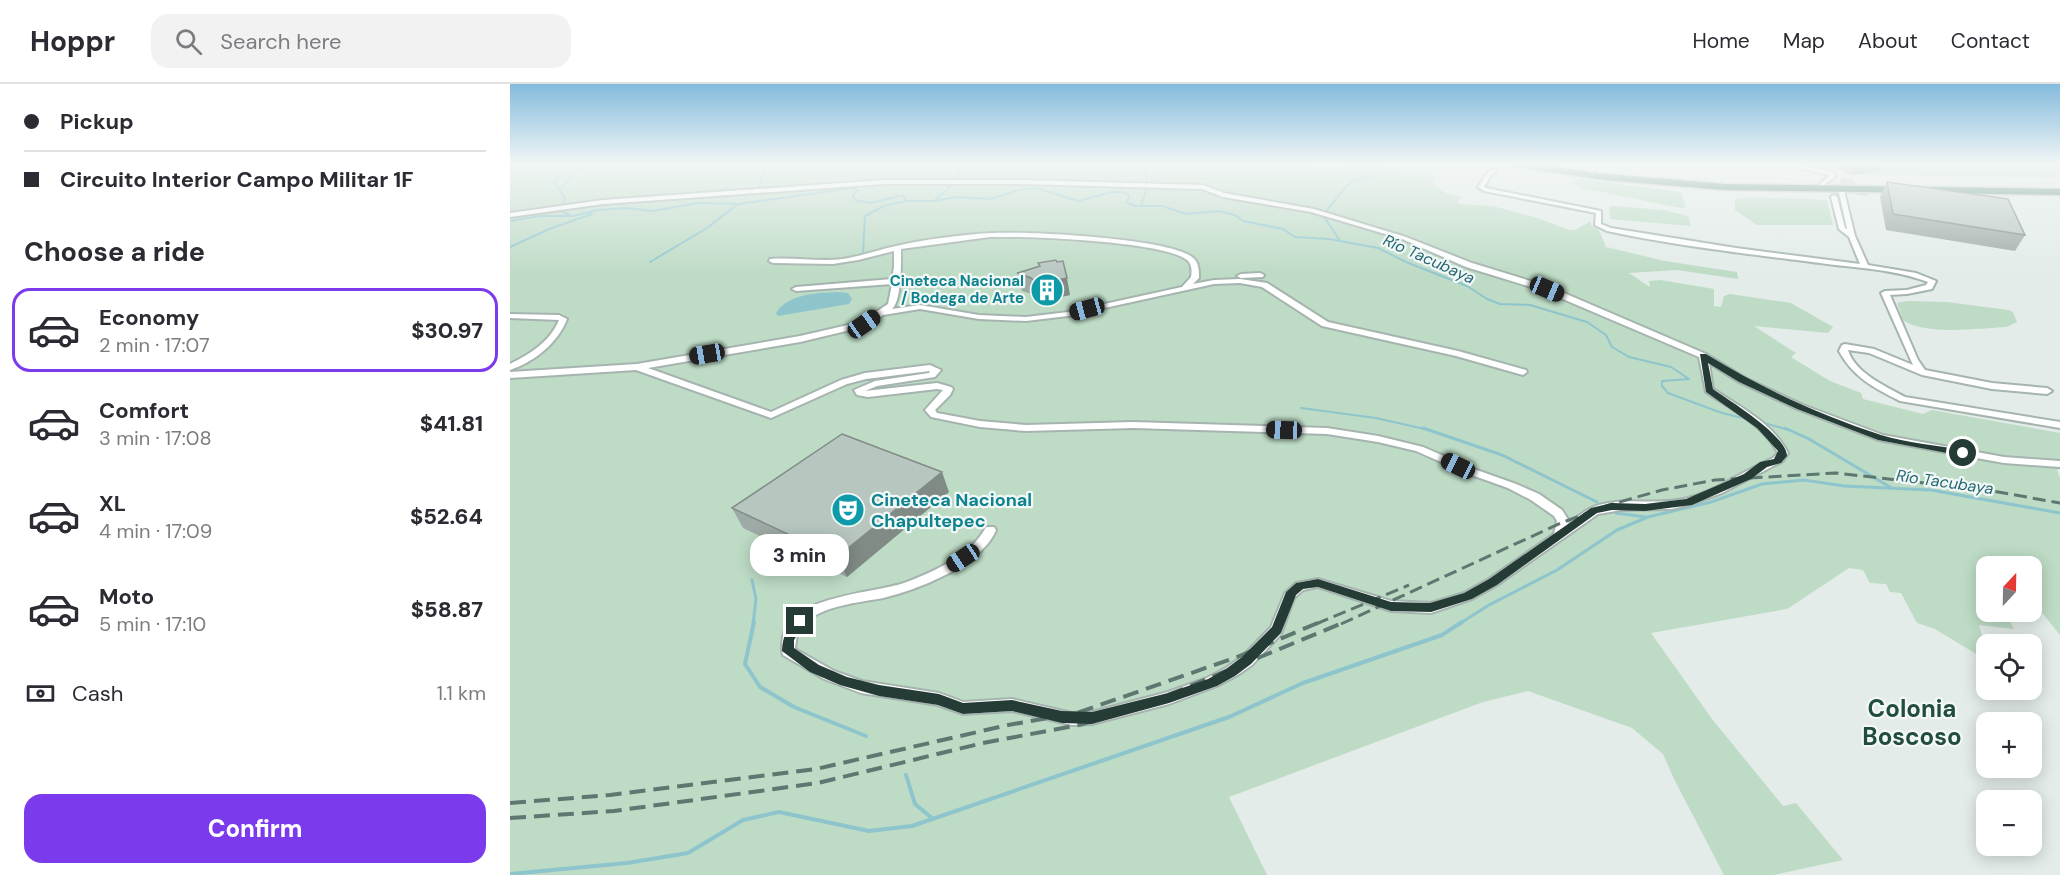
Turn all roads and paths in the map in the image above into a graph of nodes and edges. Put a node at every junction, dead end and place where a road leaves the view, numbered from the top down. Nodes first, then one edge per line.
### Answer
1 (623, 201) edge
2 (1258, 201) edge
3 (1544, 201) edge
4 (1846, 201) edge
5 (510, 215) edge
6 (897, 248) junction
7 (773, 261) dead end
8 (1865, 267) junction
9 (1260, 275) dead end
10 (896, 281) junction
11 (1214, 282) junction
12 (1185, 288) junction
13 (796, 289) dead end
14 (880, 313) junction
15 (510, 315) edge
16 (1703, 356) junction
17 (510, 367) edge
18 (637, 367) junction
19 (1523, 372) dead end
20 (1922, 372) junction
21 (510, 375) edge
22 (2047, 391) dead end
23 (2060, 425) edge
24 (2060, 464) edge
25 (990, 530) dead end
26 (1559, 535) junction

1 - 5 street
2 - 16 street
3 - 8 street
4 - 8 street
6 - 7 street
6 - 10 street
6 - 12 street
8 - 20 street
9 - 11 street
10 - 13 street
10 - 14 street
11 - 12 street
11 - 19 street
12 - 14 street
14 - 18 street
15 - 17 street
16 - 24 street
16 - 26 street
18 - 21 street
18 - 26 street
20 - 22 street
20 - 23 street
25 - 26 street

